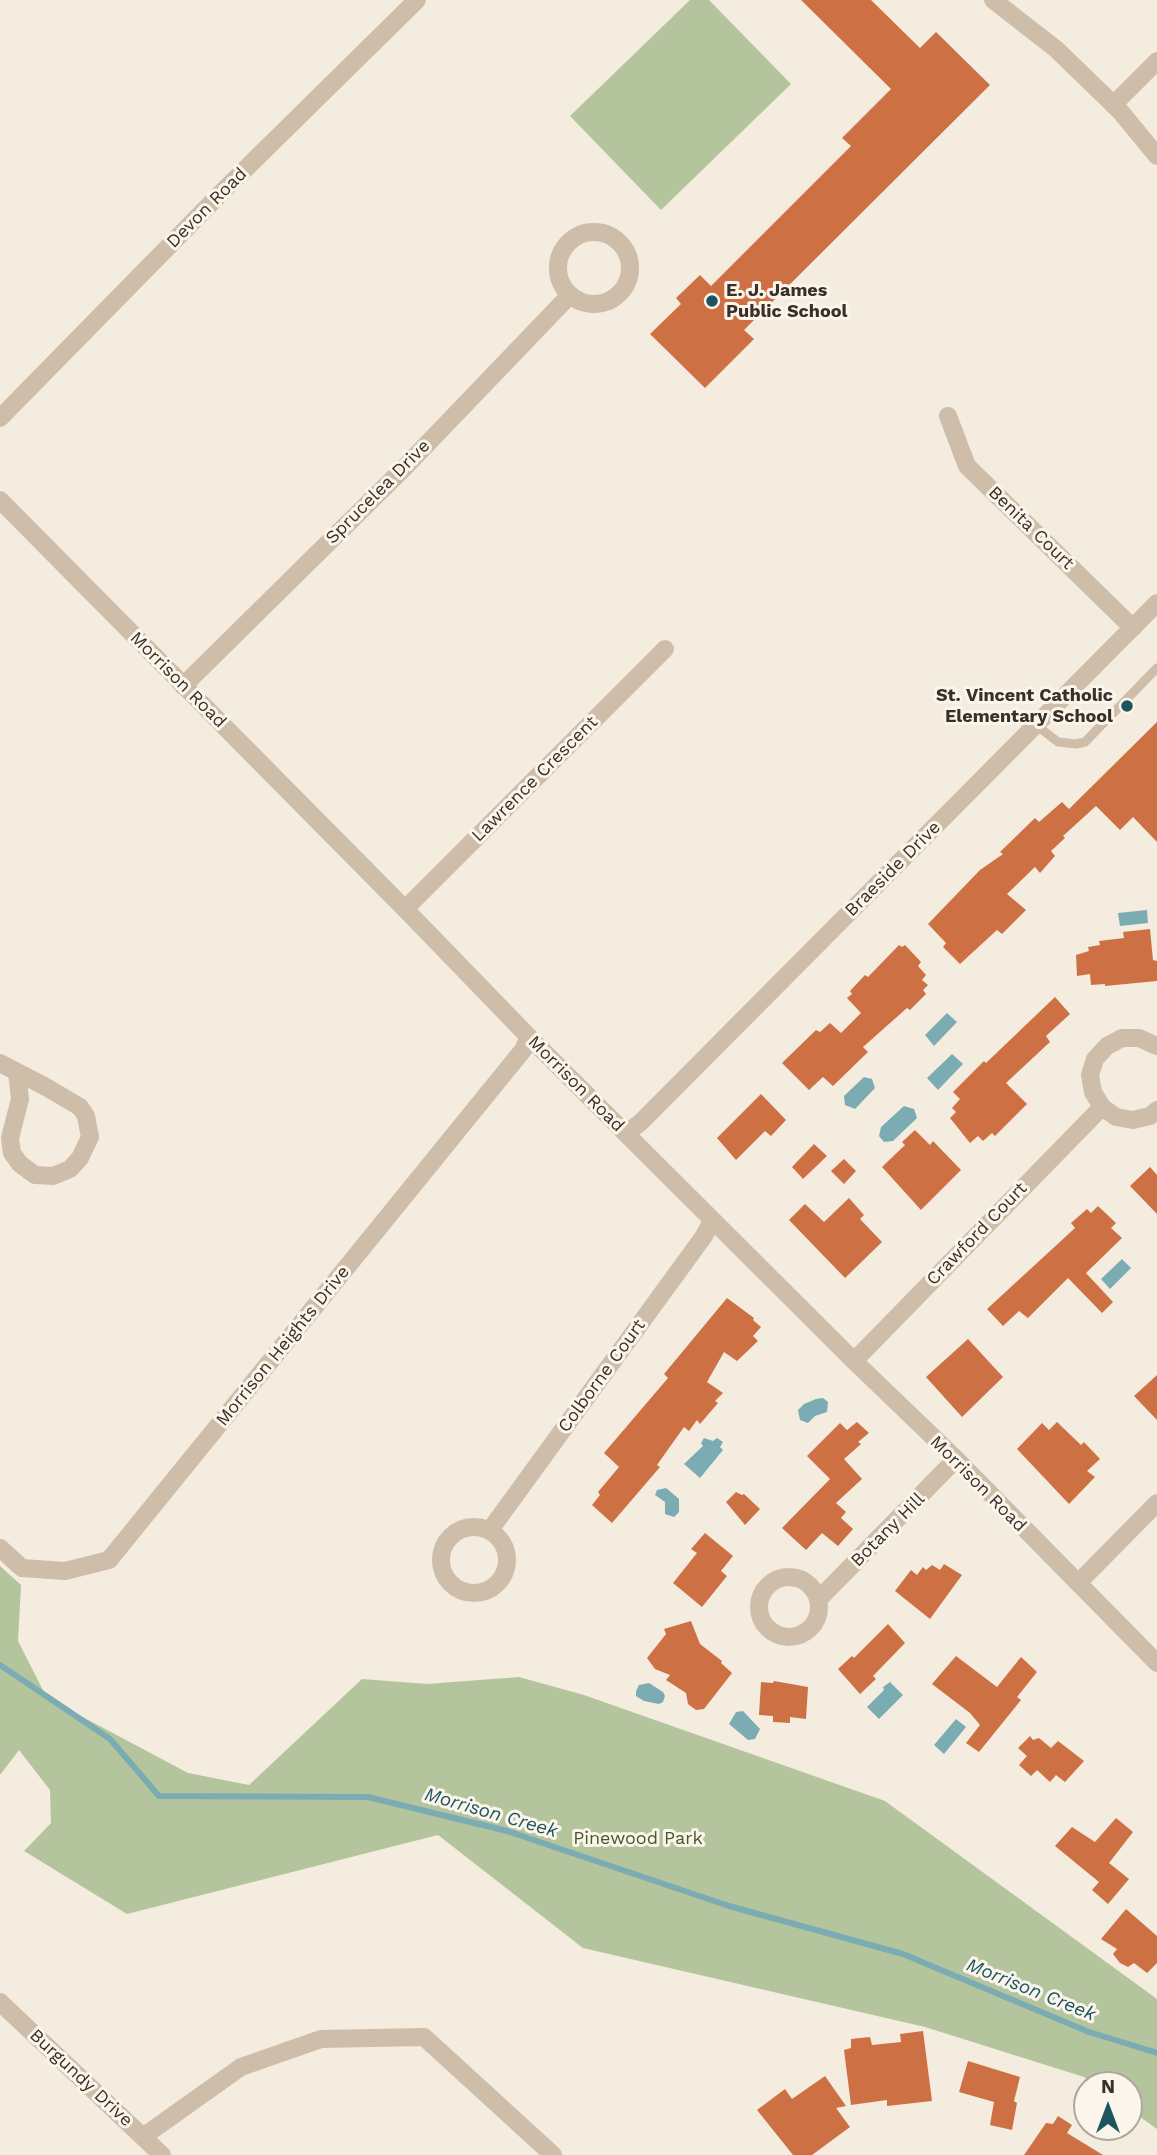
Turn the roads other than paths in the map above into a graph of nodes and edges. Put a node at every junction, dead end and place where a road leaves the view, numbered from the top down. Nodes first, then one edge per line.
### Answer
1 (417, 0) edge
2 (993, 0) edge
3 (1157, 61) edge
4 (1113, 104) junction
5 (1157, 156) edge
6 (570, 295) junction
7 (948, 416) dead end
8 (0, 418) edge
9 (0, 500) edge
10 (1157, 603) edge
11 (1133, 628) junction
12 (665, 649) dead end
13 (1157, 668) edge
14 (183, 686) junction
15 (1036, 725) junction
16 (405, 909) junction
17 (529, 1037) junction
18 (1157, 1046) edge
19 (0, 1063) edge
20 (17, 1072) junction
21 (1102, 1107) junction
22 (1157, 1110) edge
23 (626, 1133) junction
24 (712, 1221) junction
25 (854, 1361) junction
26 (956, 1459) junction
27 (1157, 1503) edge
28 (490, 1530) dead end
29 (0, 1548) edge
30 (1078, 1583) junction
31 (819, 1599) dead end
32 (1157, 1663) edge
33 (0, 2002) edge
34 (144, 2136) junction
35 (162, 2155) edge
36 (553, 2155) edge

1 - 8 street, Devon Road
2 - 4 street
3 - 4 street
4 - 5 street
6 - 6 street
6 - 14 street, Sprucelea Drive
7 - 11 street, Benita Court
9 - 14 street, Morrison Road
10 - 11 street, Braeside Drive
11 - 15 street, Braeside Drive
12 - 16 street, Lawrence Crescent
13 - 15 lane
14 - 16 street, Morrison Road
15 - 23 street, Braeside Drive
16 - 17 street, Morrison Road
17 - 23 street, Morrison Road
17 - 29 street, Morrison Heights Drive
18 - 21 street
19 - 20 street
20 - 20 street
21 - 22 street
21 - 25 street, Crawford Court
23 - 24 street, Morrison Road
24 - 25 street, Morrison Road
24 - 28 street, Colborne Court
25 - 26 street, Morrison Road
26 - 30 street, Morrison Road
26 - 31 street, Botany Hill
27 - 30 street
30 - 32 street, Morrison Road
33 - 34 street, Burgundy Drive
34 - 35 street, Burgundy Drive
34 - 36 street

